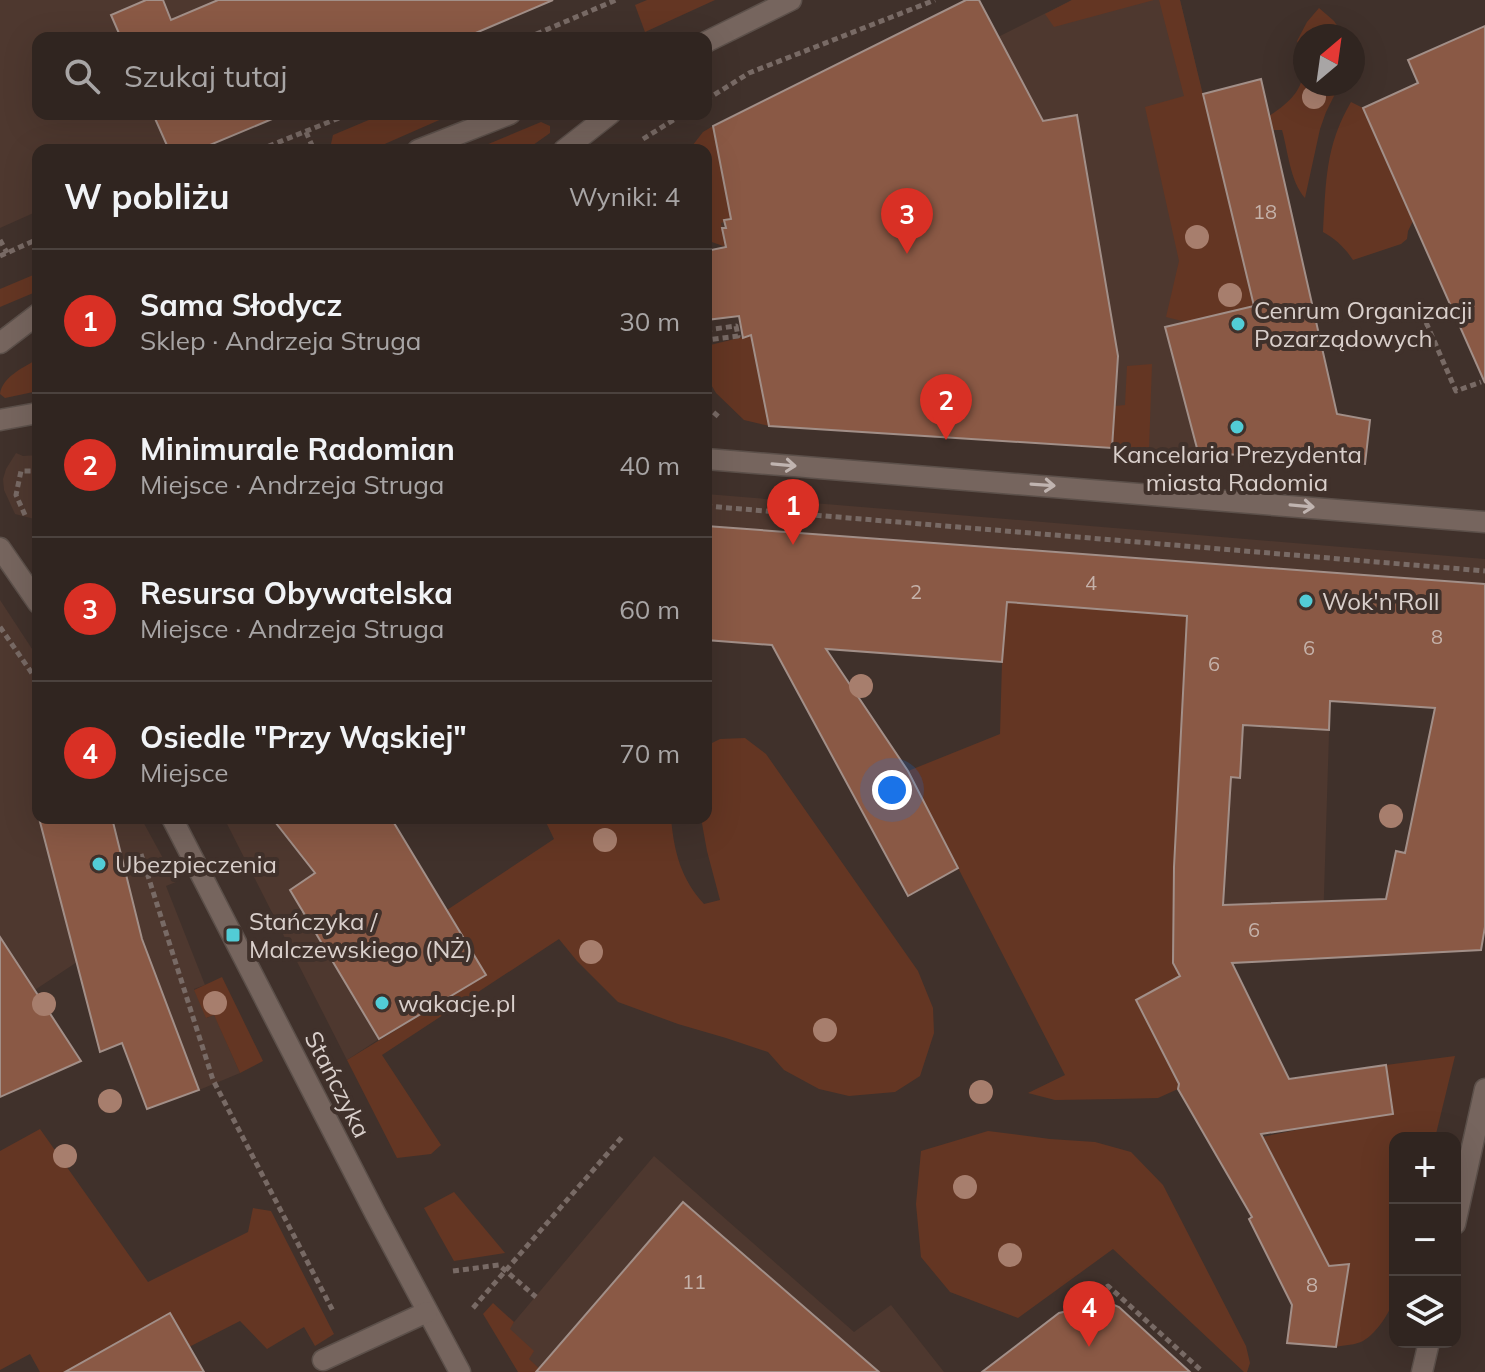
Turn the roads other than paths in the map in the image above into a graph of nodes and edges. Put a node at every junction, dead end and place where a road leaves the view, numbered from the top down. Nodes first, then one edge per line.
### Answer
1 (791, 0) edge
2 (712, 39) edge
3 (495, 120) edge
4 (602, 120) edge
5 (433, 144) edge
6 (572, 144) edge
7 (32, 314) edge
8 (32, 317) edge
9 (0, 326) edge
10 (0, 343) edge
11 (32, 414) edge
12 (0, 420) edge
13 (712, 459) edge
14 (1485, 522) edge
15 (0, 548) edge
16 (32, 594) edge
17 (175, 824) edge
18 (1485, 1089) edge
19 (1459, 1204) edge
20 (427, 1312) junction
21 (1428, 1348) edge
22 (323, 1360) dead end
23 (460, 1372) edge
24 (1422, 1372) edge

1 - 2 street
3 - 5 street
4 - 6 street
7 - 9 street
8 - 10 street
11 - 12 street
13 -> 14 street
15 - 16 street
17 - 20 street, Stańczyka
18 - 19 street
20 - 22 street
20 - 23 street, Stańczyka
21 - 24 street

